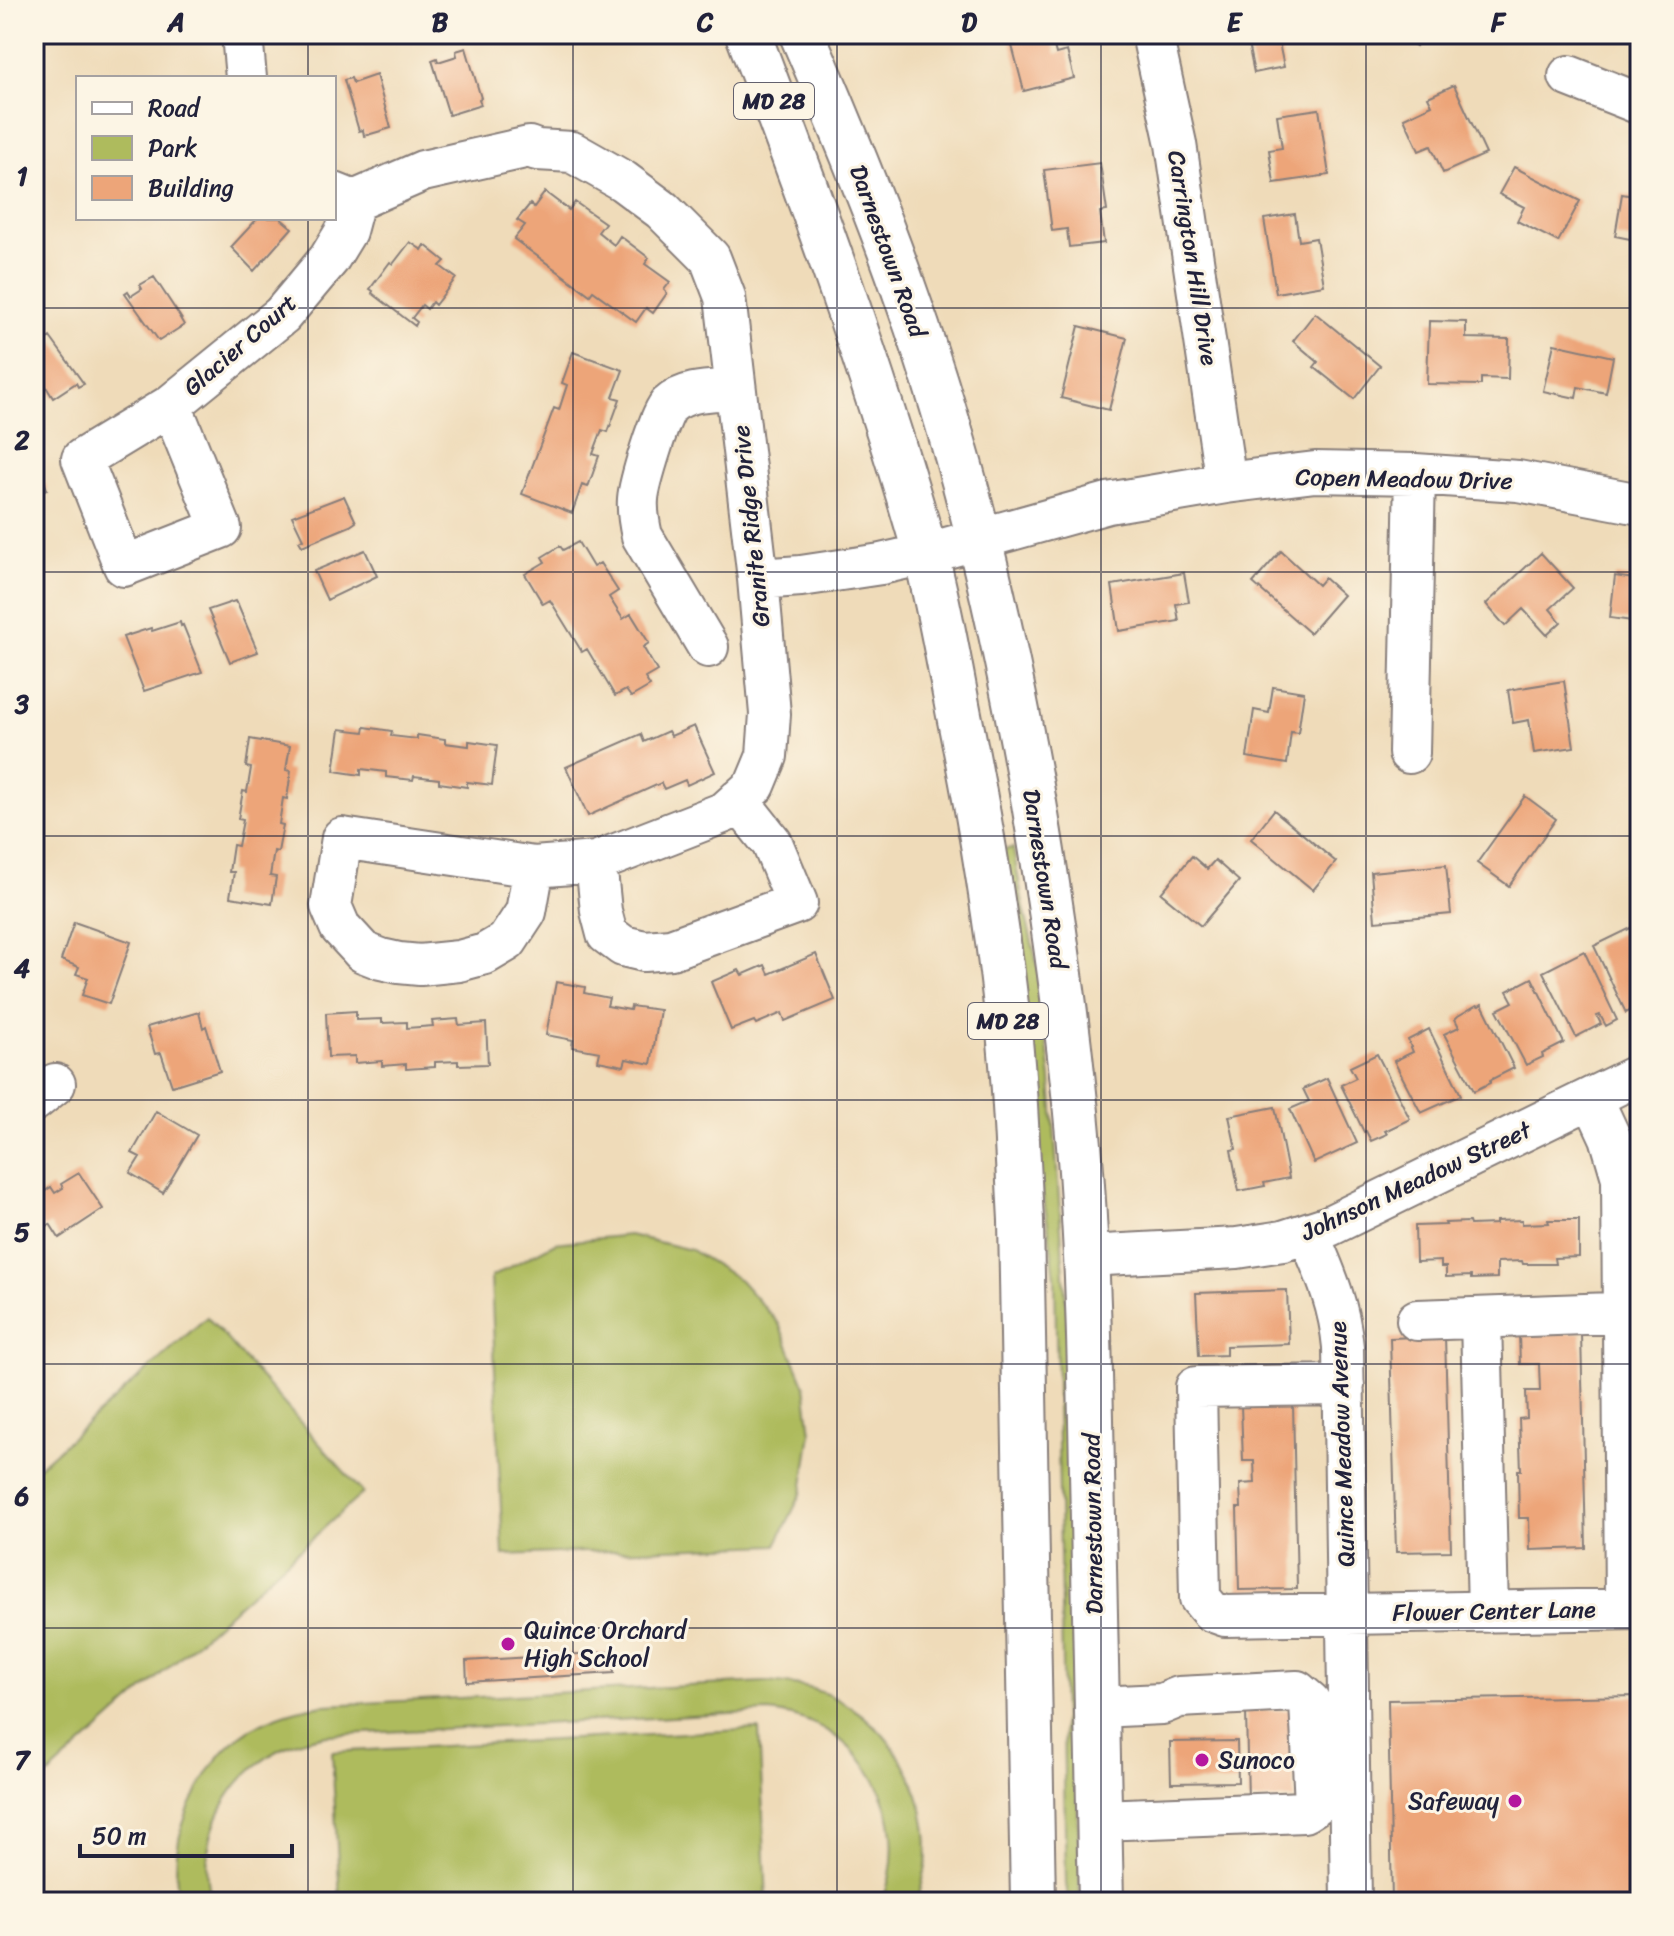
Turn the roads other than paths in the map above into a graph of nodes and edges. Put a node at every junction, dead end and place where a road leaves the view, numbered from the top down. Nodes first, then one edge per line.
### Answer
1 (242, 34) edge
2 (748, 34) edge
3 (802, 34) edge
4 (1152, 34) edge
5 (246, 76) edge
6 (1569, 76) dead end
7 (1640, 104) edge
8 (344, 197) edge
9 (735, 389) junction
10 (171, 405) dead end
11 (1415, 474) junction
12 (1226, 483) junction
13 (1640, 504) edge
14 (980, 539) junction
15 (925, 554) junction
16 (758, 579) junction
17 (708, 647) dead end
18 (1409, 753) dead end
19 (738, 800) junction
20 (596, 862) junction
21 (534, 867) junction
22 (1640, 1074) edge
23 (1592, 1098) junction
24 (1308, 1233) junction
25 (1086, 1256) junction
26 (1632, 1312) edge
27 (1481, 1318) junction
28 (1417, 1320) dead end
29 (1344, 1385) junction
30 (1632, 1609) edge
31 (1488, 1612) junction
32 (1347, 1614) junction
33 (1097, 1707) junction
34 (1099, 1820) junction
35 (1033, 1902) edge
36 (1101, 1902) edge
37 (1351, 1902) edge

1 - 5 street
2 - 15 main road, MD 28
3 - 14 main road, Darnestown Road / MD 28
4 - 12 street, Carrington Hill Drive
6 - 7 street
8 - 9 street, Granite Ridge Drive
8 - 10 street, Glacier Court
9 - 16 street, Granite Ridge Drive
9 - 17 street
11 - 12 street, Copen Meadow Drive
11 - 13 street, Copen Meadow Drive
11 - 18 street
12 - 14 street, Copen Meadow Drive
14 - 15 street, Copen Meadow Drive
14 - 25 main road, Darnestown Road / MD 28
15 - 16 street, Copen Meadow Drive
15 - 35 main road, MD 28
16 - 19 street, Granite Ridge Drive
19 - 20 street, Granite Ridge Drive
19 - 20 street
20 - 21 street, Granite Ridge Drive
21 - 21 street, Granite Ridge Drive
22 - 23 street, Johnson Meadow Street
23 - 24 street, Johnson Meadow Street
23 - 26 street
24 - 25 street, Johnson Meadow Street
24 - 29 street, Quince Meadow Avenue
25 - 33 main road, Darnestown Road / MD 28
26 - 27 street
26 - 30 street
27 - 28 street
27 - 31 street
29 - 32 street, Quince Meadow Avenue
29 - 32 street
30 - 31 street, Flower Center Lane
31 - 32 street, Flower Center Lane
32 - 37 street, Quince Meadow Avenue
33 - 34 main road, Darnestown Road / MD 28
33 - 34 street
34 - 36 main road, Darnestown Road / MD 28

